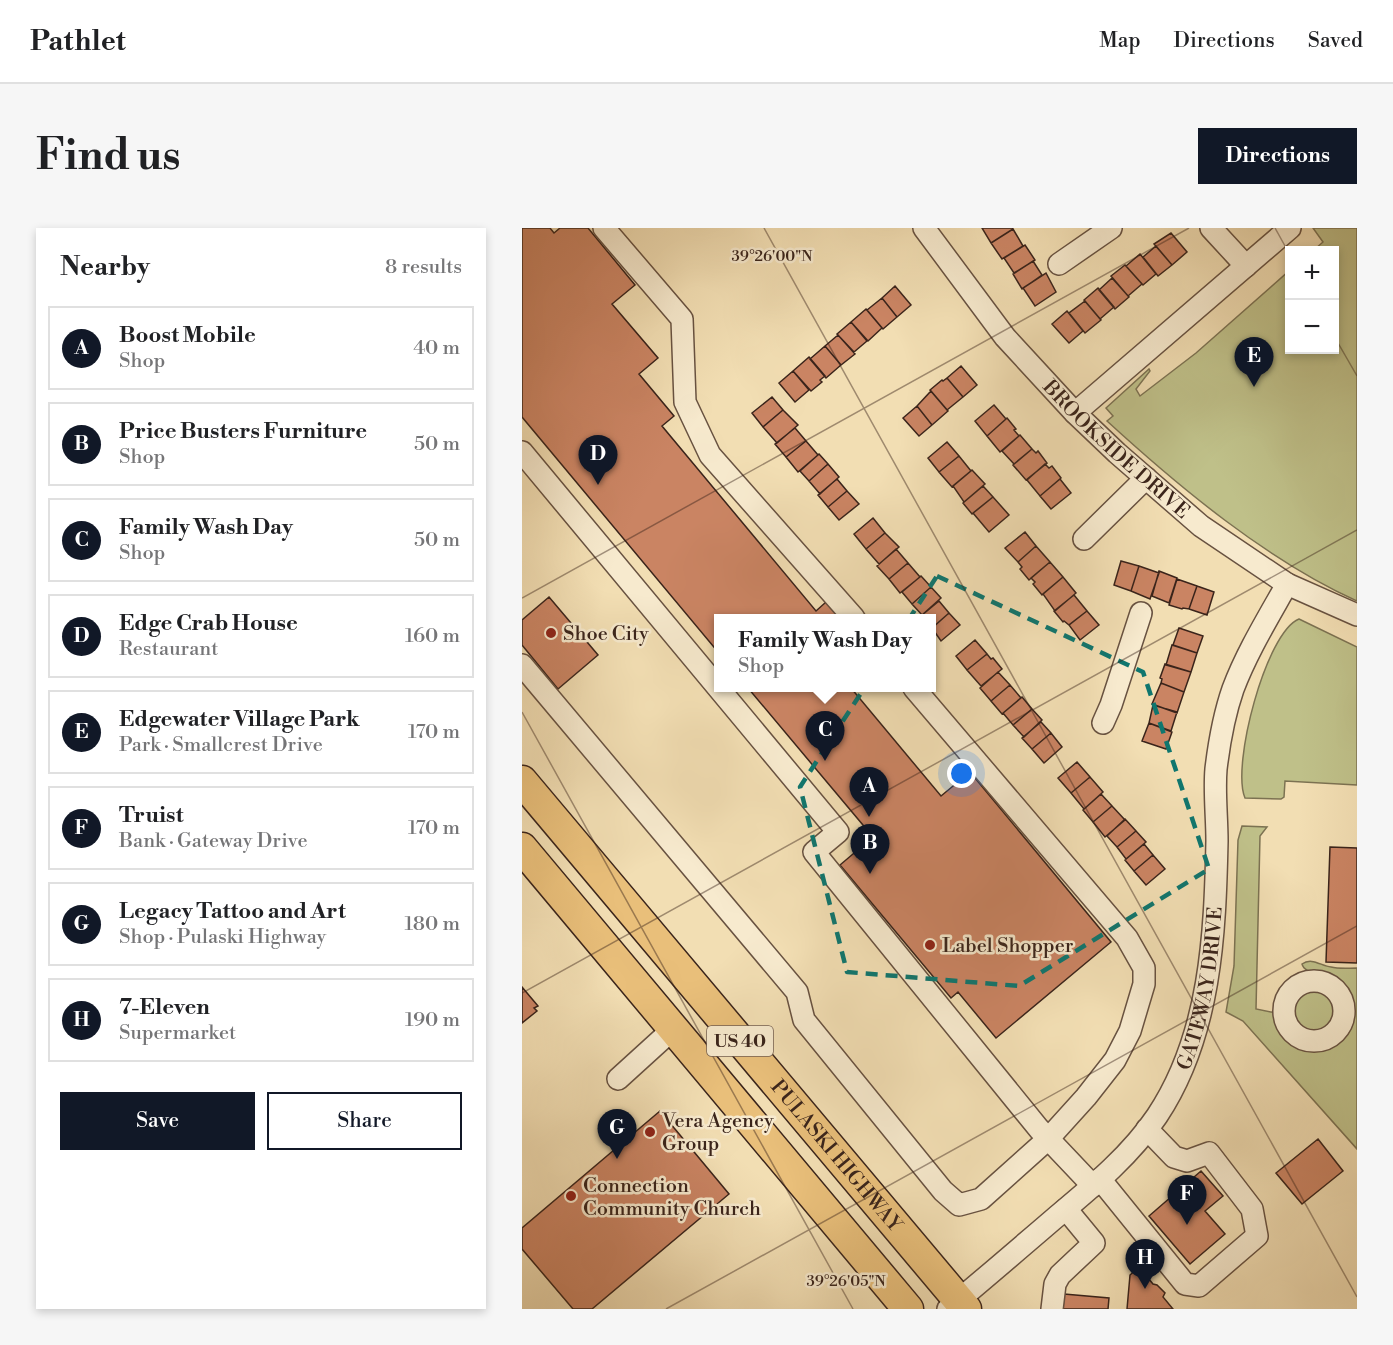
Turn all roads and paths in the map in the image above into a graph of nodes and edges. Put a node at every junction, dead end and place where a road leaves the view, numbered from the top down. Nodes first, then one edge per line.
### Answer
1 (604, 228) edge
2 (924, 228) edge
3 (1111, 228) edge
4 (1211, 228) edge
5 (1290, 228) edge
6 (1059, 264) dead end
7 (1246, 266) junction
8 (1075, 413) junction
9 (522, 452) edge
10 (1146, 478) junction
11 (1084, 538) dead end
12 (1287, 584) junction
13 (1141, 613) dead end
14 (850, 614) edge
15 (1357, 615) edge
16 (522, 665) edge
17 (714, 683) edge
18 (722, 692) edge
19 (918, 692) edge
20 (1103, 723) dead end
21 (522, 781) edge
22 (522, 848) edge
23 (673, 1029) junction
24 (618, 1079) dead end
25 (1147, 1129) junction
26 (1048, 1139) junction
27 (1097, 1183) junction
28 (1066, 1209) junction
29 (958, 1306) edge
30 (908, 1309) edge
31 (1052, 1309) edge

1 - 14 street
2 - 8 street, BROOKSIDE DRIVE
3 - 6 street
4 - 7 street
5 - 7 street
7 - 8 street
8 - 10 street, BROOKSIDE DRIVE
9 - 17 street
10 - 11 street
10 - 12 street, BROOKSIDE DRIVE
12 - 15 street, BROOKSIDE DRIVE
12 - 25 street, GATEWAY DRIVE
13 - 20 street
16 - 26 street
18 - 26 street
19 - 26 street
21 - 29 highway, PULASKI HIGHWAY / US 40
22 - 23 highway, US 40
23 - 24 street
23 - 30 highway, US 40
25 - 27 street, GATEWAY DRIVE
25 - 27 street
26 - 27 street
27 - 28 street, GATEWAY DRIVE
28 - 29 street, GATEWAY DRIVE
28 - 31 street

